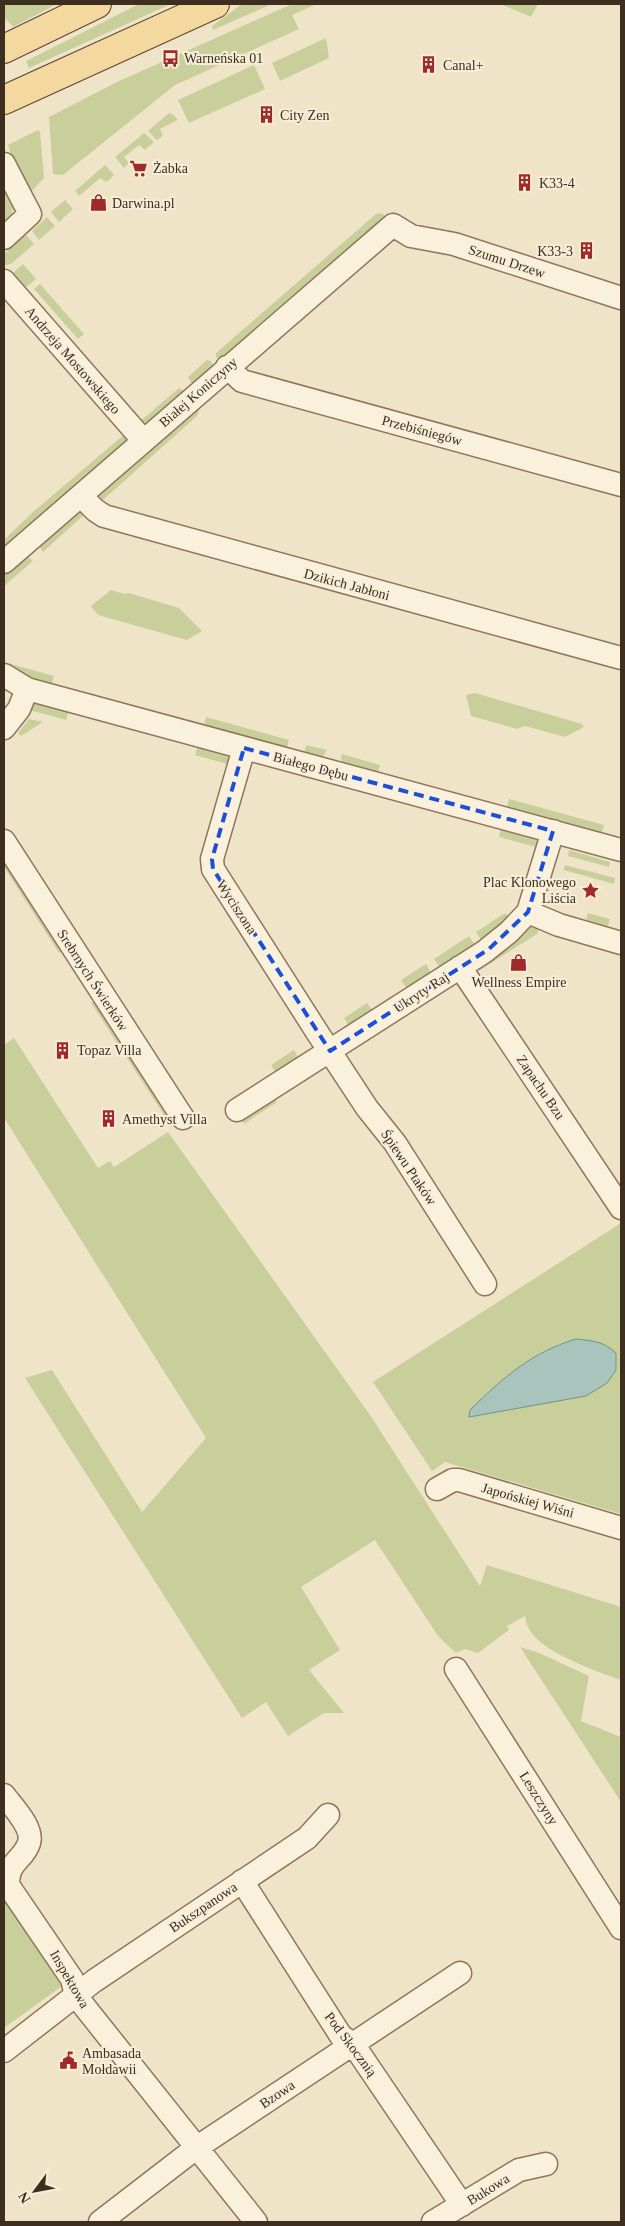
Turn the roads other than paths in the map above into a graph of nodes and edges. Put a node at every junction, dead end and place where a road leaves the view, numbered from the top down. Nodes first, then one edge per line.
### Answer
1 (97, 4) edge
2 (216, 4) edge
3 (4, 48) edge
4 (6, 103) edge
5 (4, 164) edge
6 (393, 225) joint
7 (4, 238) edge
8 (4, 281) edge
9 (621, 298) edge
10 (227, 367) junction
11 (143, 440) junction
12 (621, 485) edge
13 (81, 496) junction
14 (4, 562) edge
15 (621, 658) edge
16 (4, 675) edge
17 (27, 689) junction
18 (4, 728) edge
19 (244, 748) junction
20 (553, 831) junction
21 (4, 841) edge
22 (621, 850) edge
23 (528, 912) junction
24 (621, 943) edge
25 (460, 966) junction
26 (330, 1051) junction
27 (237, 1110) dead end
28 (183, 1118) dead end
29 (620, 1212) edge
30 (485, 1284) dead end
31 (437, 1489) dead end
32 (621, 1528) edge
33 (456, 1669) dead end
34 (4, 1795) edge
35 (328, 1816) dead end
36 (242, 1881) junction
37 (621, 1928) edge
38 (460, 1973) dead end
39 (76, 1996) junction
40 (353, 2044) junction
41 (4, 2051) edge
42 (196, 2148) junction
43 (546, 2164) dead end
44 (462, 2205) junction
45 (100, 2222) edge
46 (256, 2222) edge
47 (432, 2222) edge

1 - 3 main road
2 - 4 main road
5 - 7 street
6 - 9 street, Szumu Drzew
6 - 10 street, Białej Koniczyny
8 - 11 street, Andrzeja Mostowskiego
10 - 11 street, Białej Koniczyny
10 - 12 street, Przebiśniegów
11 - 13 street, Białej Koniczyny
13 - 14 street, Białej Koniczyny
13 - 15 street, Dzikich Jabłoni
16 - 17 street, Białego Dębu
17 - 18 street
17 - 19 street, Białego Dębu
19 - 20 street, Białego Dębu
19 - 26 street, Wyciszona
20 - 22 street, Białego Dębu
20 - 23 street, Ukryty Raj
21 - 28 street, Srebrnych Świerków
23 - 24 street
23 - 25 street, Ukryty Raj
25 - 26 street, Ukryty Raj
25 - 29 street, Zapachu Bzu
26 - 27 street, Ukryty Raj
26 - 30 street, Śpiewu Ptaków
31 - 32 street, Japońskiej Wiśni
33 - 37 street, Leszczyny
34 - 39 street, Inspektowa
35 - 36 street, Bukszpanowa
36 - 39 street, Bukszpanowa
36 - 40 street, Pod Skocznią
38 - 40 street, Bzowa
39 - 41 street, Bukszpanowa
39 - 42 street, Inspektowa
40 - 42 street, Bzowa
40 - 44 street, Pod Skocznią
42 - 45 street, Bzowa
42 - 46 street, Inspektowa
43 - 44 street, Bukowa
44 - 47 street, Bukowa

